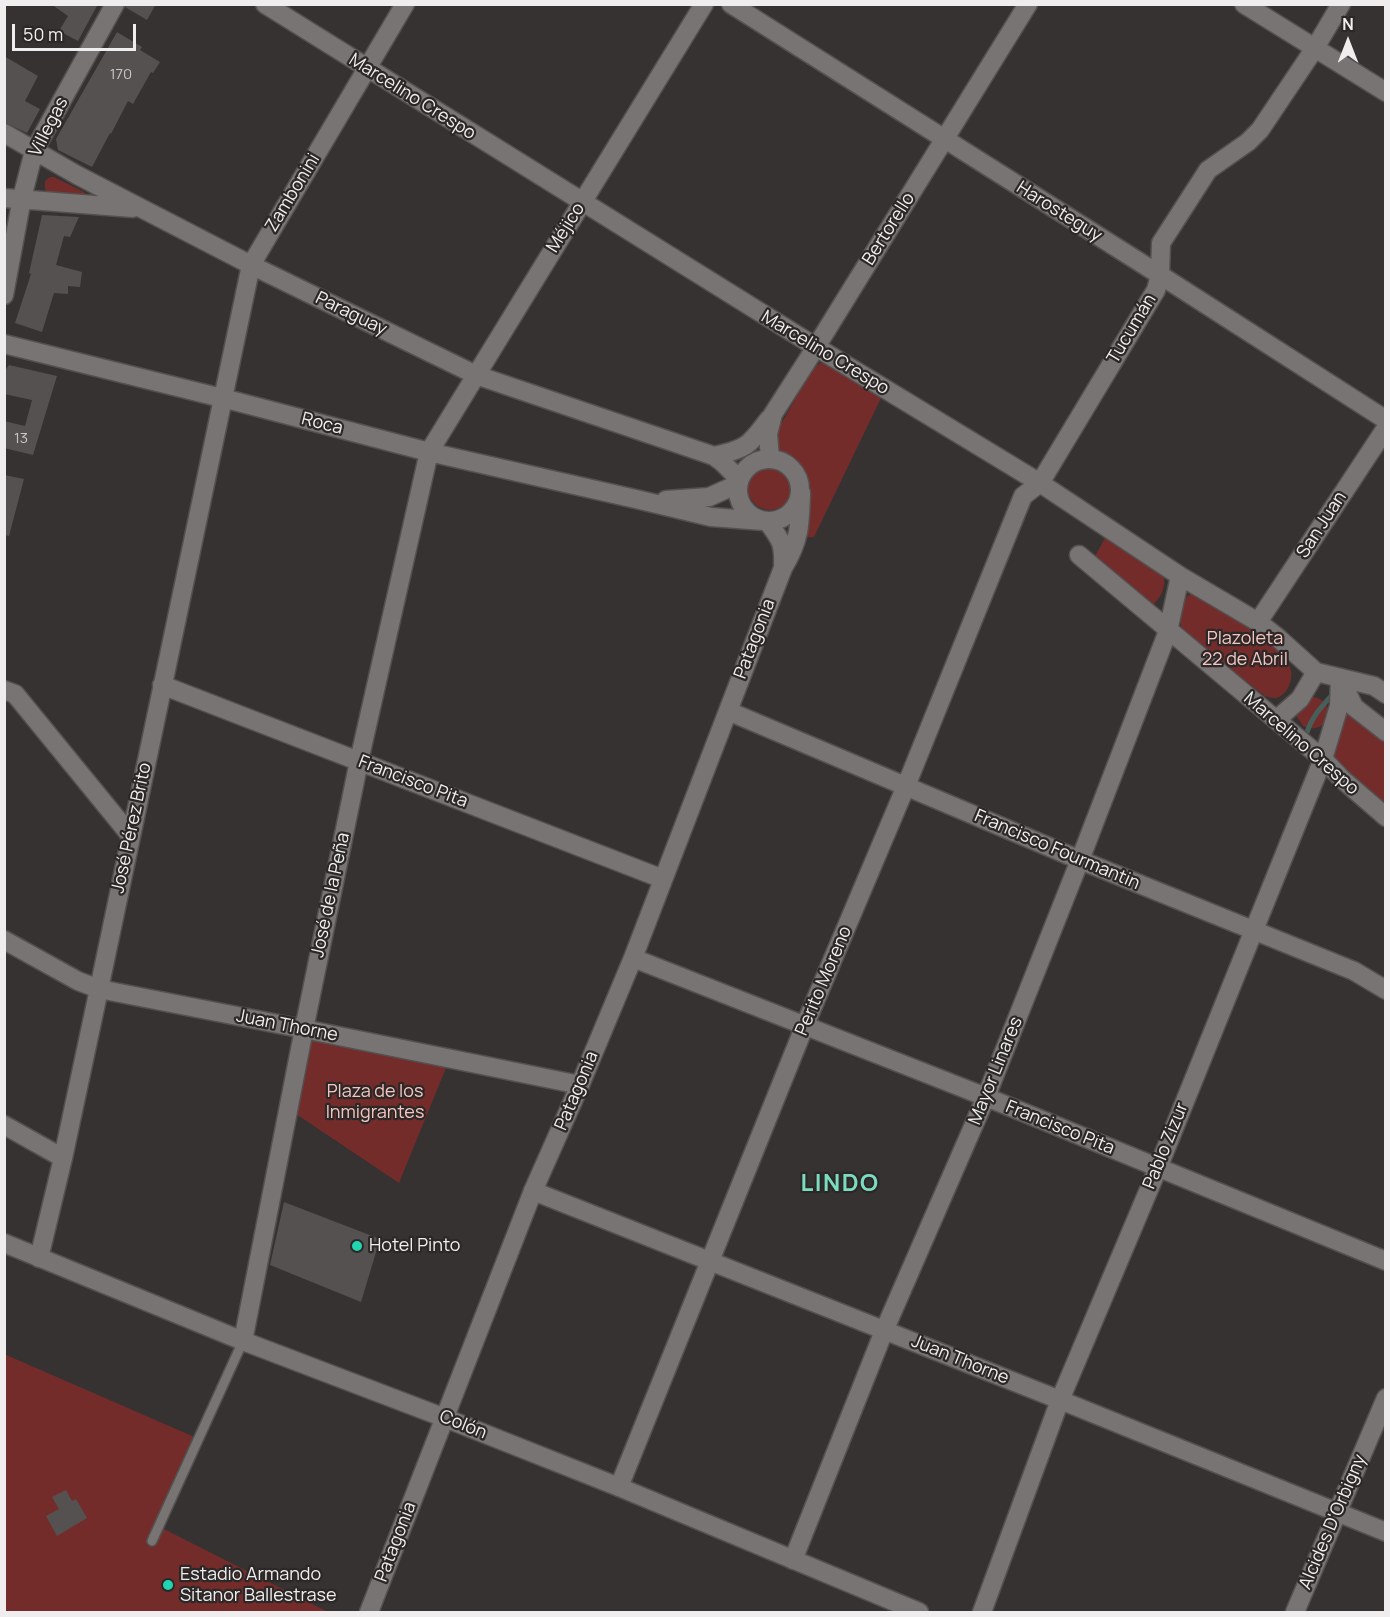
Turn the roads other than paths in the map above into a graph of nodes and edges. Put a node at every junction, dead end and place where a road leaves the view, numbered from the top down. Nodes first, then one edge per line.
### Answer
1 (115, 4) edge
2 (265, 4) edge
3 (405, 4) edge
4 (704, 4) edge
5 (731, 4) edge
6 (1028, 4) edge
7 (1244, 4) edge
8 (1341, 4) edge
9 (1315, 48) junction
10 (367, 68) junction
11 (1386, 93) edge
12 (4, 133) edge
13 (944, 140) junction
14 (34, 151) junction
15 (13, 198) edge
16 (582, 203) junction
17 (141, 208) junction
18 (251, 265) junction
19 (1160, 275) junction
20 (4, 295) edge
21 (4, 344) edge
22 (816, 347) junction
23 (476, 375) junction
24 (223, 398) junction
25 (773, 414) junction
26 (1386, 420) edge
27 (1386, 428) edge
28 (429, 452) junction
29 (714, 456) junction
30 (770, 458) junction
31 (739, 482) junction
32 (1040, 483) junction
33 (801, 493) junction
34 (640, 500) junction
35 (765, 521) junction
36 (1079, 555) dead end
37 (783, 568) junction
38 (1180, 576) junction
39 (1258, 622) junction
40 (1168, 631) junction
41 (1316, 672) junction
42 (1340, 678) junction
43 (162, 685) junction
44 (4, 690) edge
45 (1386, 694) edge
46 (728, 711) junction
47 (1276, 720) junction
48 (1386, 732) edge
49 (1323, 759) junction
50 (359, 760) junction
51 (906, 786) junction
52 (1386, 817) edge
53 (131, 836) junction
54 (1080, 860) junction
55 (663, 879) junction
56 (1254, 931) junction
57 (4, 940) edge
58 (633, 958) junction
59 (99, 989) junction
60 (1386, 990) edge
61 (805, 1025) junction
62 (304, 1029) junction
63 (580, 1085) junction
64 (986, 1097) junction
65 (4, 1125) edge
66 (63, 1158) junction
67 (1158, 1168) junction
68 (533, 1191) junction
69 (4, 1243) edge
70 (39, 1258) junction
71 (710, 1261) junction
72 (1386, 1261) edge
73 (884, 1331) junction
74 (243, 1341) junction
75 (1386, 1398) edge
76 (1060, 1400) junction
77 (445, 1418) junction
78 (619, 1487) junction
79 (1337, 1512) junction
80 (1386, 1532) edge
81 (152, 1541) dead end
82 (793, 1560) junction
83 (369, 1612) edge
84 (919, 1612) edge
85 (982, 1612) edge
86 (1295, 1612) edge

1 - 14 street, Villegas
2 - 10 street, Marcelino Crespo
3 - 10 street, Zambonini
4 - 16 street, Méjico
5 - 13 street, Harosteguy
6 - 13 street, Bertorello
7 - 9 street
8 - 9 street, Tucumán
9 - 11 street
9 - 19 street, Tucumán
10 - 16 street, Marcelino Crespo
10 - 18 street, Zambonini
12 - 14 street, Paraguay
13 - 19 street, Harosteguy
13 - 22 street, Bertorello
14 - 15 street, Villegas
14 - 17 street, Paraguay
15 - 17 street
15 - 20 street, Villegas
16 - 22 street, Marcelino Crespo
16 - 23 street, Méjico
17 - 18 street, Paraguay
18 - 23 street, Paraguay
18 - 24 street, Zambonini
19 - 26 street, Harosteguy
19 - 32 street, Tucumán
21 - 24 street, Roca
22 - 25 street, Bertorello
22 - 32 street, Marcelino Crespo
23 - 28 street, Méjico
23 - 29 street, Paraguay
24 - 28 street, Roca
24 - 43 street, José Pérez Brito
25 - 29 street
25 - 30 street, Bertorello
27 - 39 street, San Juan
28 - 34 street, Roca
28 - 50 street, José de la Peña
29 - 31 street, Paraguay
30 - 31 street
30 - 33 street
31 - 34 street
31 - 35 street
32 - 38 street, Marcelino Crespo
32 - 51 street, Perito Moreno
33 - 35 street
33 - 37 street, Patagonia
34 - 35 street
35 - 37 street, Patagonia
36 - 40 street, Marcelino Crespo
37 - 46 street, Patagonia
38 - 39 street, Marcelino Crespo
38 - 40 street, Mayor Linares
39 - 41 street, Marcelino Crespo
40 - 47 street, Marcelino Crespo
40 - 54 street, Mayor Linares
41 - 42 street, Marcelino Crespo
41 - 47 street
42 - 45 street, Marcelino Crespo
42 - 48 street
42 - 49 street, Pablo Zizur
43 - 50 street, Francisco Pita
43 - 53 street, José Pérez Brito
44 - 53 street
46 - 51 street, Francisco Fourmantin
46 - 55 street, Patagonia
47 - 49 street, Marcelino Crespo
49 - 52 street, Marcelino Crespo
49 - 56 street, Pablo Zizur
50 - 55 street, Francisco Pita
50 - 62 street, José de la Peña
51 - 54 street, Francisco Fourmantin
51 - 61 street, Perito Moreno
53 - 59 street, José Pérez Brito
54 - 56 street, Francisco Fourmantin
54 - 64 street, Mayor Linares
55 - 58 street, Patagonia
56 - 60 street, Francisco Fourmantin
56 - 67 street, Pablo Zizur
57 - 59 street, Juan Thorne
58 - 61 street, Francisco Pita
58 - 63 street, Patagonia
59 - 62 street, Juan Thorne
59 - 66 street, José Pérez Brito
61 - 64 street, Francisco Pita
61 - 71 street, Perito Moreno
62 - 63 street, Juan Thorne
62 - 74 street, José de la Peña
63 - 68 street, Patagonia
64 - 67 street, Francisco Pita
64 - 73 street, Mayor Linares
65 - 66 street
66 - 70 street, José Pérez Brito
67 - 72 street, Francisco Pita
67 - 76 street, Pablo Zizur
68 - 71 street, Juan Thorne
68 - 77 street, Patagonia
69 - 70 street, Colón
70 - 74 street, Colón
71 - 73 street, Juan Thorne
71 - 78 street, Perito Moreno
73 - 76 street, Juan Thorne
73 - 82 street, Mayor Linares
74 - 77 street, Colón
74 - 81 lane
75 - 79 street, Alcides D'Orbigny
76 - 79 street, Juan Thorne
76 - 85 street, Pablo Zizur
77 - 78 street, Colón
77 - 83 street, Patagonia
78 - 82 street, Colón
79 - 80 street, Juan Thorne
79 - 86 street, Alcides D'Orbigny
82 - 84 street, Colón

